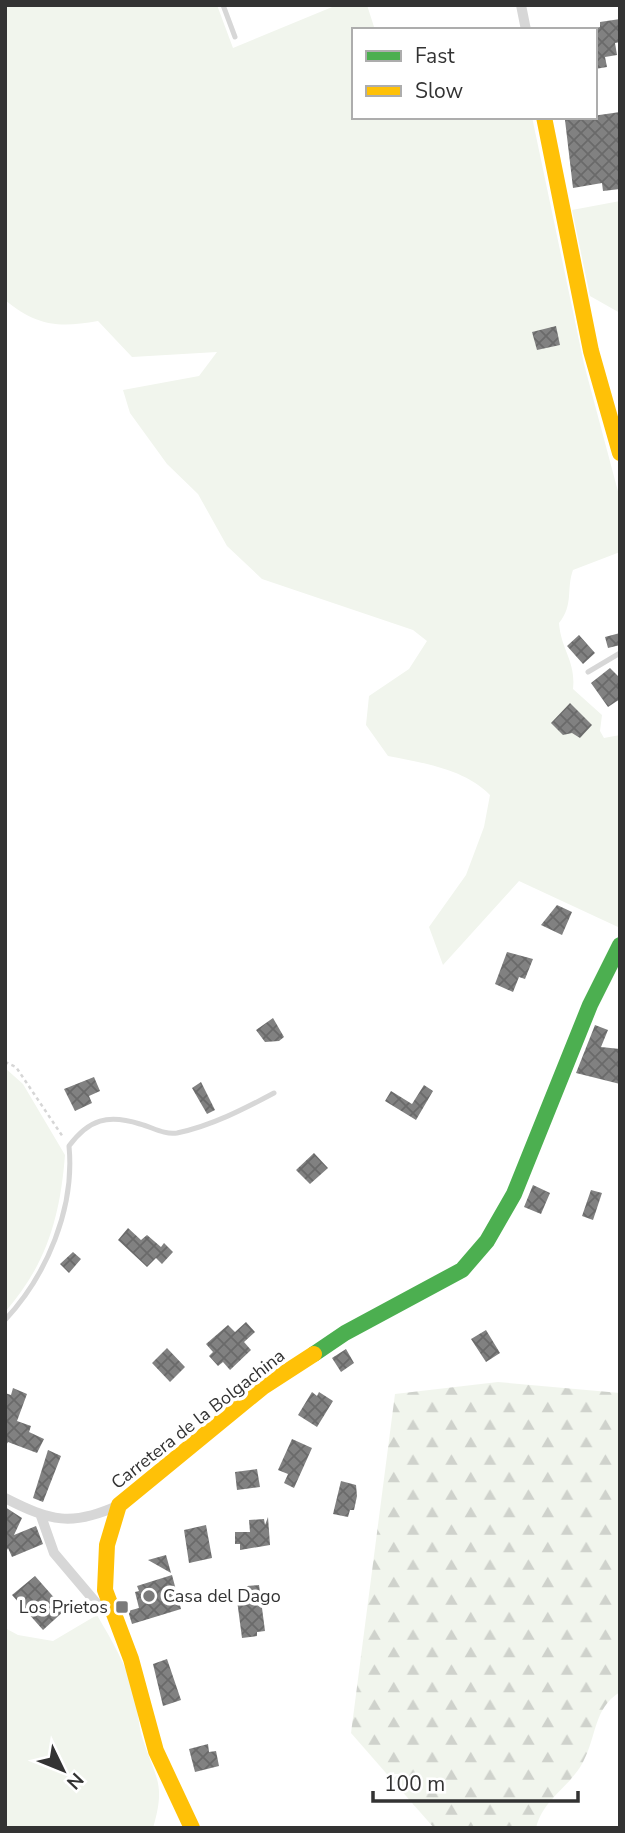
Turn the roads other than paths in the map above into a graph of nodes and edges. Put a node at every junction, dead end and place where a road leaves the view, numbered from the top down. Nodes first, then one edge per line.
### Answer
1 (223, 5) edge
2 (521, 5) edge
3 (526, 28) edge
4 (235, 37) dead end
5 (544, 119) edge
6 (620, 453) edge
7 (620, 653) edge
8 (588, 672) dead end
9 (620, 945) edge
10 (274, 1093) dead end
11 (5, 1320) edge
12 (5, 1498) edge
13 (119, 1504) junction
14 (41, 1516) junction
15 (110, 1604) junction
16 (192, 1828) edge

1 - 4 lane
2 - 3 street
5 - 6 street
7 - 8 lane
9 - 13 street, Carretera de la Bolgachina
10 - 11 lane
12 - 14 street
13 - 14 street
13 - 15 street, Carretera de la Bolgachina
14 - 15 street
15 - 16 street, Carretera de la Bolgachina

